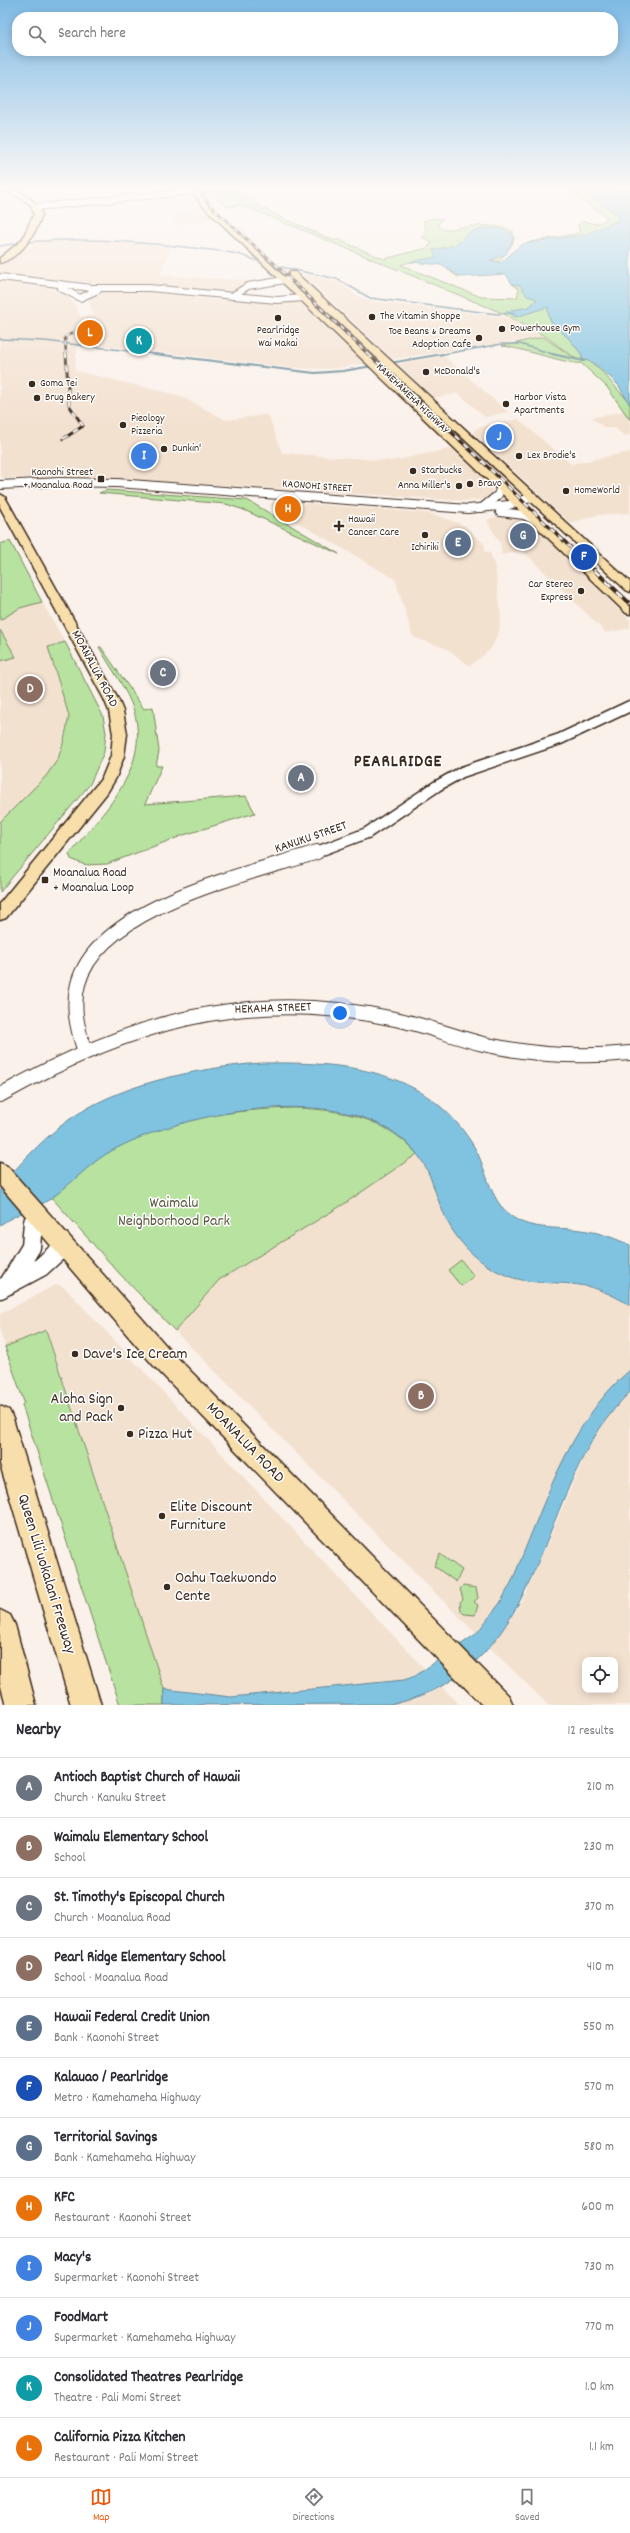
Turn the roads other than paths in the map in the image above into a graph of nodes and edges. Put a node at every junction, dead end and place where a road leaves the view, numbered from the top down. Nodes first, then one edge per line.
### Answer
1 (275, 269) edge
2 (287, 269) edge
3 (295, 276) junction
4 (0, 277) edge
5 (286, 280) junction
6 (54, 284) junction
7 (103, 288) junction
8 (295, 290) junction
9 (232, 296) junction
10 (303, 298) junction
11 (322, 300) junction
12 (0, 486) edge
13 (501, 486) junction
14 (0, 497) edge
15 (533, 497) junction
16 (516, 501) junction
17 (486, 507) junction
18 (539, 522) junction
19 (630, 588) edge
20 (630, 610) edge
21 (630, 706) edge
22 (0, 914) edge
23 (84, 1049) junction
24 (630, 1054) edge
25 (0, 1095) edge
26 (1, 1173) edge
27 (34, 1213) junction
28 (64, 1246) junction
29 (4, 1287) edge
30 (0, 1419) edge
31 (0, 1625) edge
32 (21, 1705) edge
33 (86, 1705) edge
34 (500, 1705) edge

1 - 5 main road, KAMEHAMEHA HIGHWAY
2 - 3 main road, KAMEHAMEHA HIGHWAY
3 - 5 street
3 - 11 main road, KAMEHAMEHA HIGHWAY
4 - 6 street
5 - 8 main road, KAMEHAMEHA HIGHWAY
5 - 9 street
6 - 7 street
6 - 7 street
7 - 9 street
8 - 10 main road, KAMEHAMEHA HIGHWAY
8 - 11 main road
9 - 10 street
10 - 11 main road
10 - 13 main road, KAMEHAMEHA HIGHWAY
11 - 15 main road, KAMEHAMEHA HIGHWAY
12 - 17 street, KAONOHI STREET
13 - 16 main road, KAMEHAMEHA HIGHWAY
13 - 17 street
14 - 22 main road, MOANALUA ROAD
15 - 16 street, KAONOHI STREET
15 - 19 main road, KAMEHAMEHA HIGHWAY
16 - 17 street, KAONOHI STREET
16 - 18 main road, KAMEHAMEHA HIGHWAY
17 - 18 street
18 - 20 main road, KAMEHAMEHA HIGHWAY
21 - 23 street, KANUKU STREET
23 - 24 street, HEKAHA STREET
23 - 25 street, HEKAHA STREET
26 - 27 main road, MOANALUA ROAD
27 - 28 main road, MOANALUA ROAD
27 - 29 street
28 - 29 street
28 - 34 main road, MOANALUA ROAD
30 - 33 highway, Queen Liliʻuokalani Freeway
31 - 32 highway

